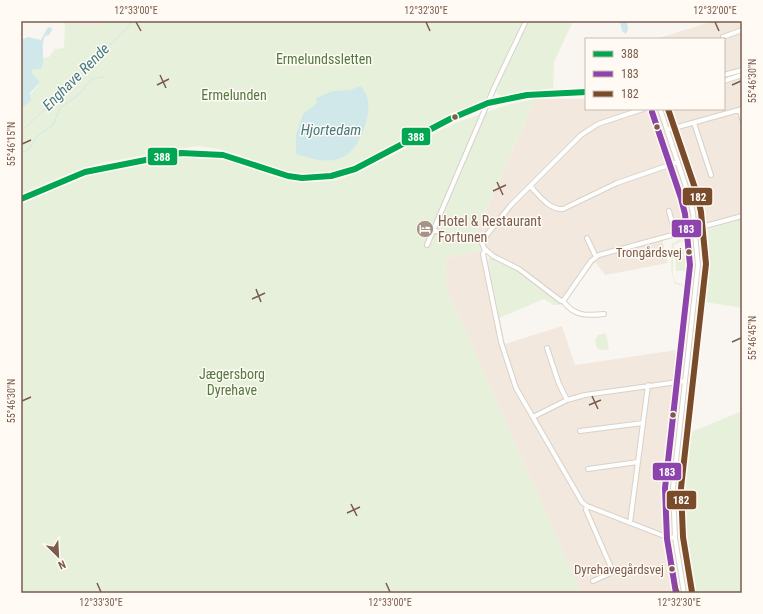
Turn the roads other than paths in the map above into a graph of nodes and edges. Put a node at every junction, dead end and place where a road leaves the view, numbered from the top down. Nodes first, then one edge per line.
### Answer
1 (526, 21) edge
2 (742, 30) edge
3 (723, 37) dead end
4 (742, 70) edge
5 (725, 75) edge
6 (742, 75) edge
7 (725, 81) edge
8 (585, 93) edge
9 (488, 104) junction
10 (640, 110) edge
11 (660, 110) edge
12 (741, 110) edge
13 (742, 119) edge
14 (694, 123) junction
15 (667, 130) junction
16 (678, 162) junction
17 (711, 175) dead end
18 (530, 186) junction
19 (21, 199) edge
20 (669, 211) dead end
21 (742, 216) edge
22 (695, 228) junction
23 (434, 230) junction
24 (675, 233) junction
25 (480, 238) junction
26 (587, 238) dead end
27 (427, 245) dead end
28 (485, 250) junction
29 (596, 257) junction
30 (563, 301) junction
31 (604, 314) dead end
32 (547, 348) dead end
33 (685, 381) junction
34 (648, 385) junction
35 (567, 400) junction
36 (533, 417) junction
37 (643, 423) junction
38 (580, 432) dead end
39 (638, 462) junction
40 (588, 470) dead end
41 (587, 506) junction
42 (630, 523) junction
43 (674, 538) junction
44 (593, 581) dead end
45 (684, 593) edge

1 - 9 street
2 - 3 street
4 - 5 street
6 - 7 street
8 - 9 street
9 - 19 street
9 - 23 street
10 - 18 street
11 - 15 street
12 - 13 street
12 - 14 street
14 - 15 street
14 - 17 street
15 - 16 street
16 - 18 street
16 - 22 street
18 - 25 street
20 - 24 street
21 - 22 street
22 - 24 street
22 - 33 street
23 - 25 street
23 - 27 street
24 - 29 street
25 - 28 street
26 - 29 street
28 - 30 street
28 - 36 street
29 - 30 street
30 - 31 street
32 - 35 street
33 - 34 street
33 - 43 street
34 - 35 street
34 - 37 street
35 - 36 street
36 - 41 street
37 - 38 street
37 - 39 street
39 - 40 street
39 - 42 street
41 - 42 street
41 - 44 street
42 - 43 street
43 - 45 street

